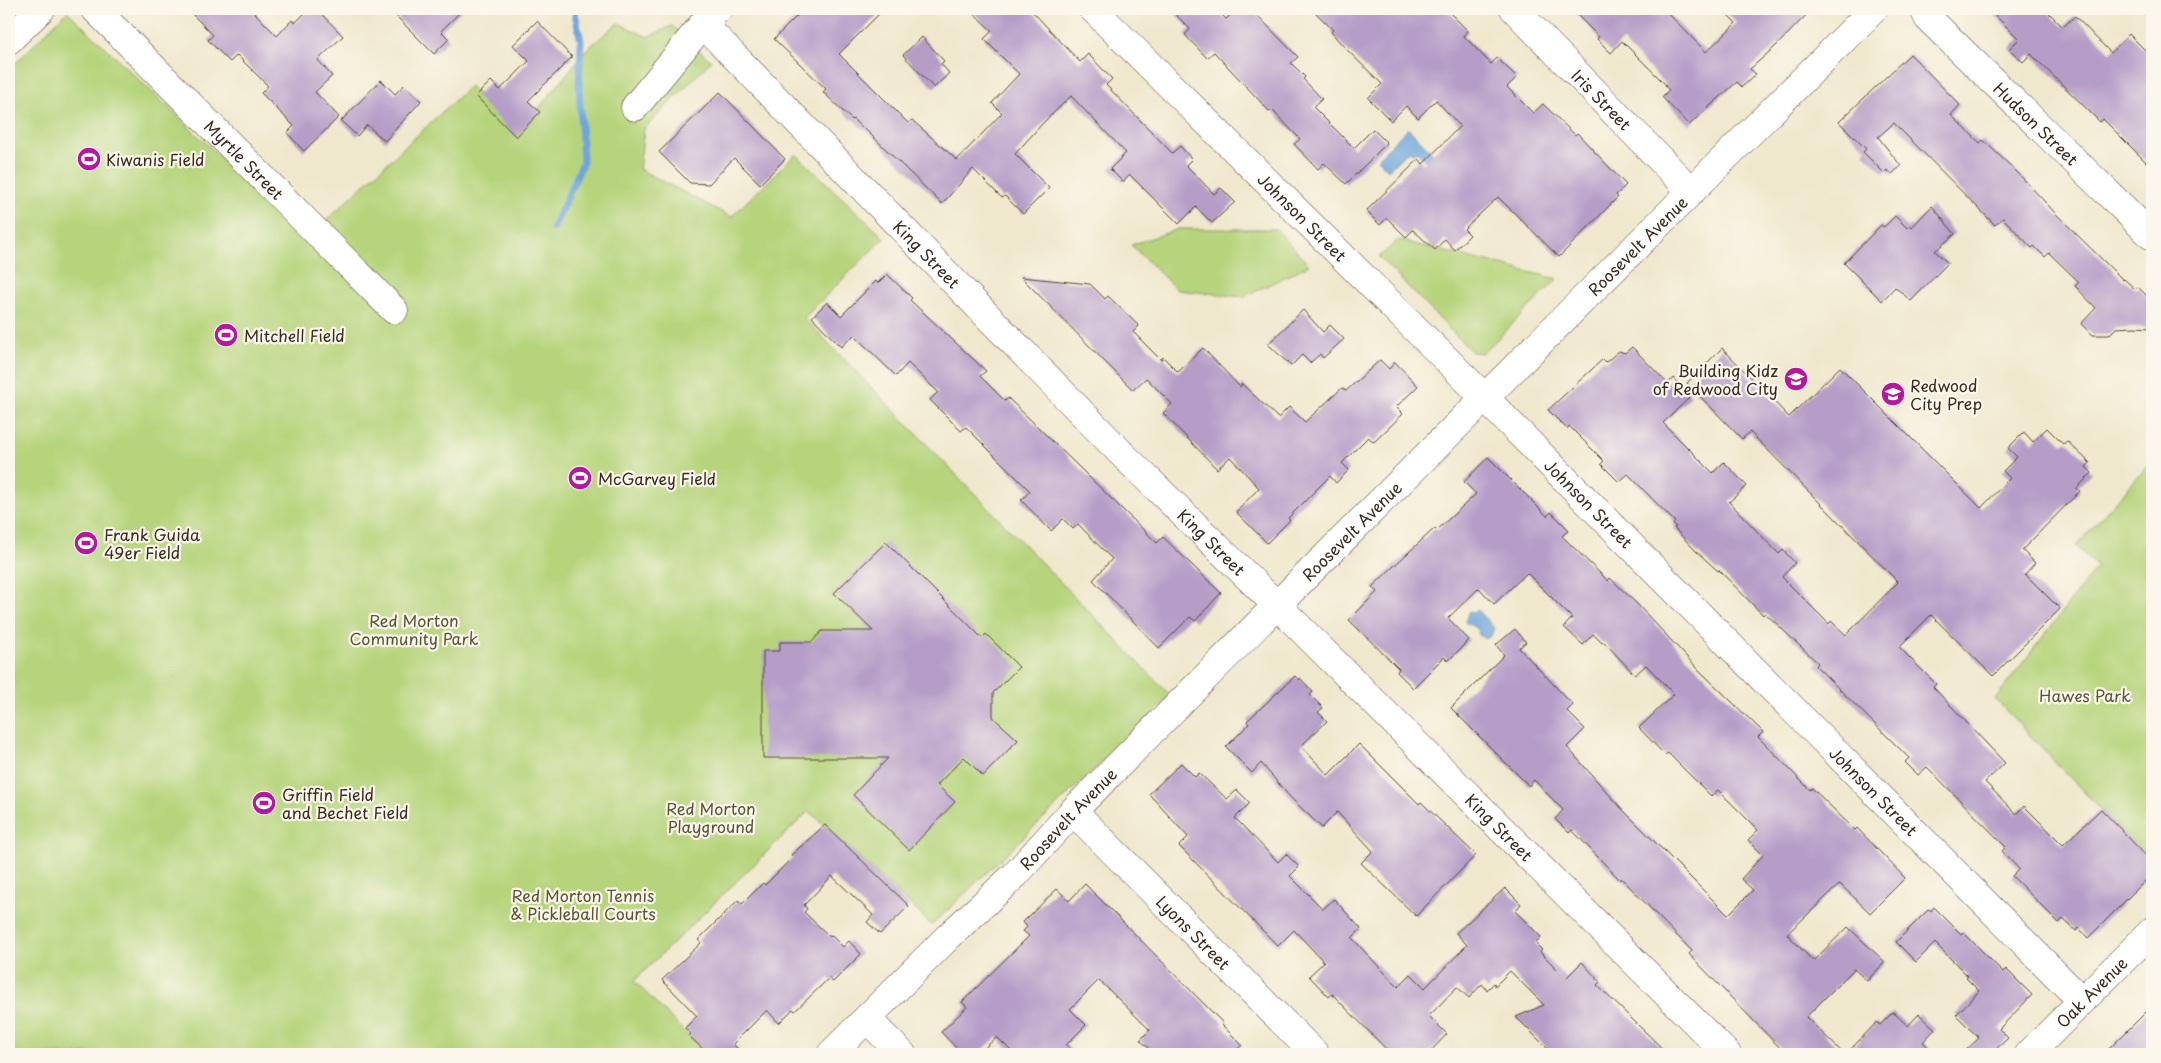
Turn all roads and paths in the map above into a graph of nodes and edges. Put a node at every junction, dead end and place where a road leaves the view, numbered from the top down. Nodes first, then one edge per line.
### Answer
1 (41, 9) edge
2 (95, 9) edge
3 (1093, 9) edge
4 (1514, 9) edge
5 (1874, 9) edge
6 (1924, 9) edge
7 (710, 16) edge
8 (9, 40) edge
9 (635, 107) dead end
10 (1690, 190) junction
11 (2152, 236) edge
12 (394, 310) dead end
13 (1482, 397) junction
14 (1276, 606) junction
15 (1072, 811) junction
16 (2152, 931) edge
17 (2082, 1001) junction
18 (867, 1019) junction
19 (831, 1054) edge
20 (902, 1054) edge
21 (1315, 1054) edge
22 (1728, 1054) edge
23 (2029, 1054) edge

1 - 8 street
2 - 12 street, Myrtle Street
3 - 13 street, Johnson Street
4 - 10 street, Iris Street
5 - 10 street, Roosevelt Avenue
6 - 11 street, Hudson Street
7 - 9 street
7 - 14 street, King Street
10 - 13 street, Roosevelt Avenue
13 - 14 street, Roosevelt Avenue
13 - 17 street, Johnson Street
14 - 15 street, Roosevelt Avenue
14 - 22 street, King Street
15 - 18 street, Roosevelt Avenue
15 - 21 street, Lyons Street
16 - 17 street, Oak Avenue
17 - 23 street, Oak Avenue
18 - 19 street, Roosevelt Avenue
18 - 20 street

